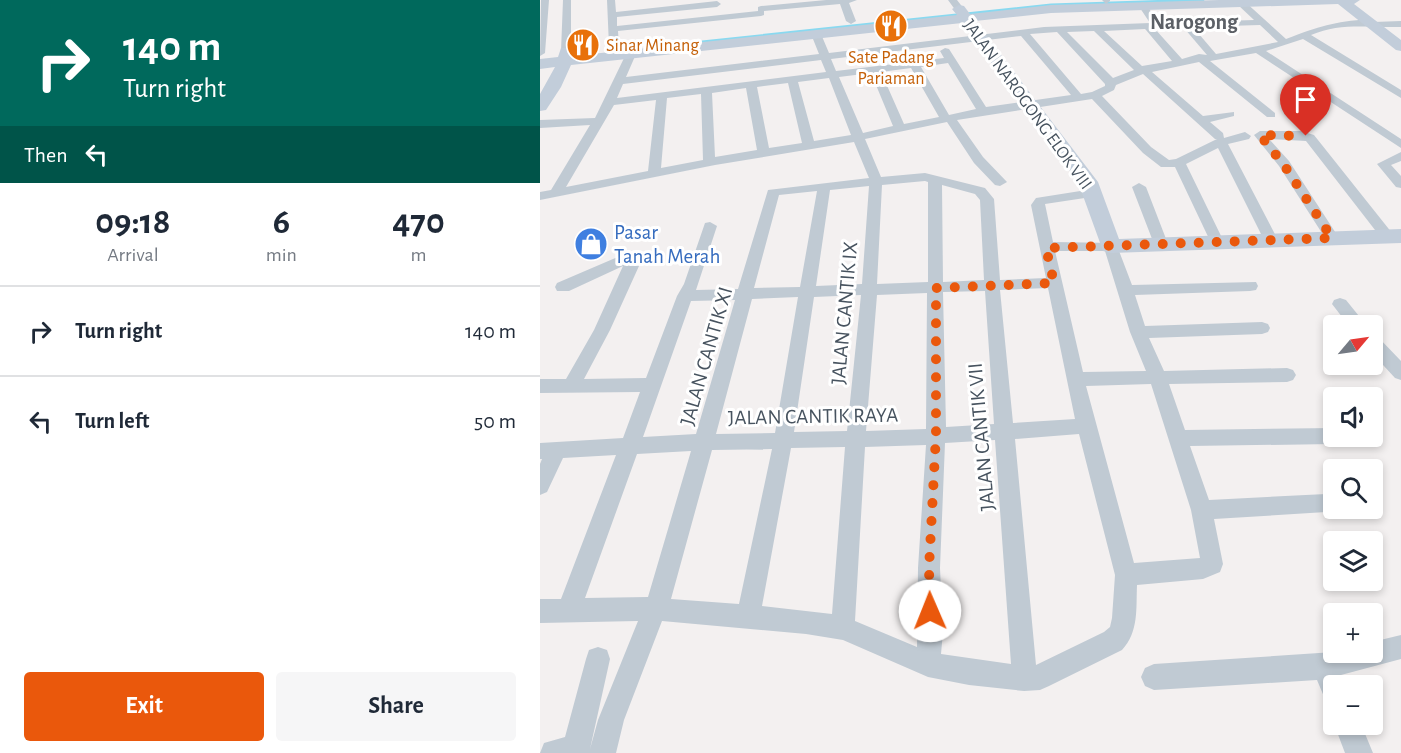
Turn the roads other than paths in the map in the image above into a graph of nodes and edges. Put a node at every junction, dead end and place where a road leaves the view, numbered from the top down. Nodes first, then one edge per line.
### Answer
1 (545, 0) edge
2 (567, 0) edge
3 (846, 0) edge
4 (1341, 0) edge
5 (1353, 0) edge
6 (612, 1) edge
7 (623, 1) edge
8 (1106, 1) edge
9 (717, 2) edge
10 (1240, 2) junction
11 (1137, 3) edge
12 (960, 10) edge
13 (761, 11) edge
14 (612, 15) junction
15 (716, 18) junction
16 (851, 21) junction
17 (1263, 22) junction
18 (1223, 24) junction
19 (1371, 24) junction
20 (1401, 24) edge
21 (1186, 26) junction
22 (1153, 28) junction
23 (613, 29) junction
24 (1060, 30) junction
25 (1098, 30) junction
26 (1024, 33) junction
27 (816, 34) junction
28 (1305, 36) junction
29 (980, 37) junction
30 (939, 42) junction
31 (1285, 43) junction
32 (1247, 45) junction
33 (1399, 45) edge
34 (614, 46) junction
35 (540, 54) edge
36 (632, 54) junction
37 (566, 56) junction
38 (825, 56) junction
39 (1213, 56) junction
40 (1198, 57) junction
41 (951, 60) junction
42 (1178, 61) junction
43 (540, 64) edge
44 (914, 64) junction
45 (874, 69) junction
46 (1142, 70) junction
47 (832, 74) junction
48 (792, 79) junction
49 (619, 81) junction
50 (1111, 82) junction
51 (751, 84) junction
52 (706, 90) junction
53 (1095, 95) junction
54 (1401, 95) edge
55 (662, 96) junction
56 (1078, 97) junction
57 (609, 102) junction
58 (1028, 104) junction
59 (540, 106) edge
60 (983, 111) junction
61 (1230, 114) dead end
62 (1271, 115) dead end
63 (948, 118) junction
64 (1201, 120) junction
65 (599, 121) junction
66 (540, 124) edge
67 (900, 128) junction
68 (1245, 136) dead end
69 (860, 137) junction
70 (1220, 139) junction
71 (1401, 144) edge
72 (809, 146) junction
73 (764, 154) junction
74 (1401, 156) edge
75 (709, 162) junction
76 (1179, 163) junction
77 (654, 173) junction
78 (935, 179) junction
79 (876, 180) junction
80 (1401, 184) edge
81 (824, 187) junction
82 (992, 187) junction
83 (1139, 187) dead end
84 (556, 192) junction
85 (1094, 193) junction
86 (540, 196) edge
87 (710, 226) dead end
88 (1394, 236) edge
89 (1332, 238) junction
90 (1271, 240) junction
91 (1217, 242) junction
92 (1161, 244) junction
93 (1111, 246) junction
94 (1046, 248) junction
95 (1054, 283) junction
96 (991, 286) junction
97 (1250, 286) dead end
98 (563, 287) dead end
99 (936, 288) junction
100 (1126, 290) junction
101 (869, 291) junction
102 (807, 292) junction
103 (747, 295) junction
104 (685, 296) junction
105 (1340, 304) dead end
106 (1350, 315) edge
107 (1262, 328) dead end
108 (1138, 332) junction
109 (1383, 354) edge
110 (1401, 374) edge
111 (1287, 375) dead end
112 (1158, 378) junction
113 (1075, 379) junction
114 (572, 385) junction
115 (653, 385) junction
116 (540, 386) edge
117 (1086, 426) junction
118 (1006, 432) junction
119 (936, 435) junction
120 (1323, 436) edge
121 (1177, 438) junction
122 (856, 440) junction
123 (783, 441) junction
124 (705, 442) junction
125 (630, 448) junction
126 (548, 451) edge
127 (540, 486) edge
128 (1323, 503) edge
129 (1202, 510) junction
130 (1126, 574) junction
131 (656, 609) junction
132 (569, 610) junction
133 (540, 611) edge
134 (748, 618) junction
135 (843, 628) junction
136 (1401, 647) edge
137 (598, 659) dead end
138 (928, 664) junction
139 (1324, 667) junction
140 (1327, 675) edge
141 (1154, 677) dead end
142 (1024, 678) junction
143 (1352, 735) edge
144 (577, 752) edge
145 (1359, 753) edge

1 - 35 street
2 - 37 street
3 - 13 street
3 - 16 street
4 - 5 street
4 - 10 street
4 - 19 street
6 - 7 street
6 - 14 street
8 - 11 street
8 - 12 street
9 - 14 street
9 - 15 street
10 - 11 street
10 - 17 street
11 - 12 street
11 - 22 street
12 - 16 street
12 - 27 street
12 - 29 street, JALAN NAROGONG ELOK VIII
13 - 15 street
14 - 23 street
15 - 23 street
16 - 34 street
17 - 18 street
17 - 31 street
18 - 21 street
18 - 32 street
19 - 20 street
19 - 28 street
19 - 33 street
21 - 22 street
21 - 39 street
22 - 25 street
22 - 42 street
23 - 34 street
24 - 25 street
24 - 26 street
24 - 50 street
25 - 46 street
26 - 29 street
26 - 56 street
27 - 36 street
27 - 38 street
28 - 31 street
28 - 54 street
29 - 30 street
29 - 58 street, JALAN NAROGONG ELOK VIII
30 - 38 street
30 - 41 street
31 - 32 street
32 - 39 street
32 - 71 street
34 - 37 street
35 - 37 street
36 - 37 street
36 - 49 street
37 - 43 street
37 - 59 street
38 - 47 street
38 - 49 street
39 - 40 street
40 - 42 street
40 - 62 street
41 - 44 street
41 - 60 street
42 - 46 street
44 - 45 street
44 - 63 street
45 - 47 street
45 - 67 street
46 - 50 street
46 - 64 street
47 - 48 street
47 - 69 street
48 - 51 street
48 - 72 street
49 - 57 street
50 - 53 street
51 - 52 street
51 - 73 street
52 - 55 street
52 - 75 street
53 - 56 street
53 - 76 street
55 - 57 street
55 - 77 street
56 - 58 street
57 - 65 street
58 - 60 street
58 - 85 street, JALAN NAROGONG ELOK VIII
60 - 63 street
61 - 64 street
63 - 67 street
63 - 82 street
64 - 70 street
65 - 66 street
65 - 84 street
67 - 69 street
68 - 70 street
69 - 72 street
69 - 79 street
70 - 76 street
70 - 90 street
72 - 73 street
73 - 75 street
74 - 80 street
75 - 77 street
76 - 91 street
77 - 84 street
78 - 79 street
78 - 82 street
78 - 99 street
79 - 81 street
79 - 101 street, JALAN CANTIK IX
81 - 102 street
81 - 103 street, JALAN CANTIK XI
82 - 96 street, JALAN CANTIK VII
83 - 92 street
84 - 86 street
85 - 93 street, JALAN NAROGONG ELOK VIII
85 - 94 street
87 - 104 street
88 - 89 street
88 - 89 street
89 - 90 street
90 - 91 street
91 - 92 street
92 - 93 street
93 - 94 street
93 - 100 street
94 - 95 street
95 - 96 street
95 - 113 street
96 - 99 street
96 - 118 street, JALAN CANTIK VII
97 - 100 street
98 - 114 street
99 - 101 street
99 - 119 street
100 - 108 street
101 - 102 street
101 - 122 street, JALAN CANTIK IX
102 - 103 street
102 - 123 street
103 - 104 street
103 - 124 street, JALAN CANTIK XI
104 - 115 street
105 - 106 street
107 - 108 street
108 - 112 street
109 - 110 street
111 - 112 street
112 - 113 street
112 - 121 street
113 - 117 street
114 - 115 street
114 - 116 street
115 - 125 street
117 - 118 street, JALAN CANTIK RAYA
117 - 130 street
118 - 119 street, JALAN CANTIK RAYA
118 - 142 street, JALAN CANTIK VII
119 - 122 street, JALAN CANTIK RAYA
119 - 138 street
120 - 121 street
121 - 129 street
122 - 123 street, JALAN CANTIK RAYA
122 - 135 street, JALAN CANTIK IX
123 - 124 street, JALAN CANTIK RAYA
123 - 134 street
124 - 125 street, JALAN CANTIK RAYA
124 - 131 street, JALAN CANTIK XI
125 - 126 street, JALAN CANTIK RAYA
125 - 132 street
126 - 127 street
128 - 129 street
129 - 130 street
130 - 142 street
131 - 132 street
131 - 134 street
131 - 144 street, JALAN CANTIK XI
132 - 133 street
134 - 135 street
135 - 138 street
136 - 139 street
137 - 144 street
138 - 142 street
139 - 140 street
139 - 141 street
143 - 145 street

